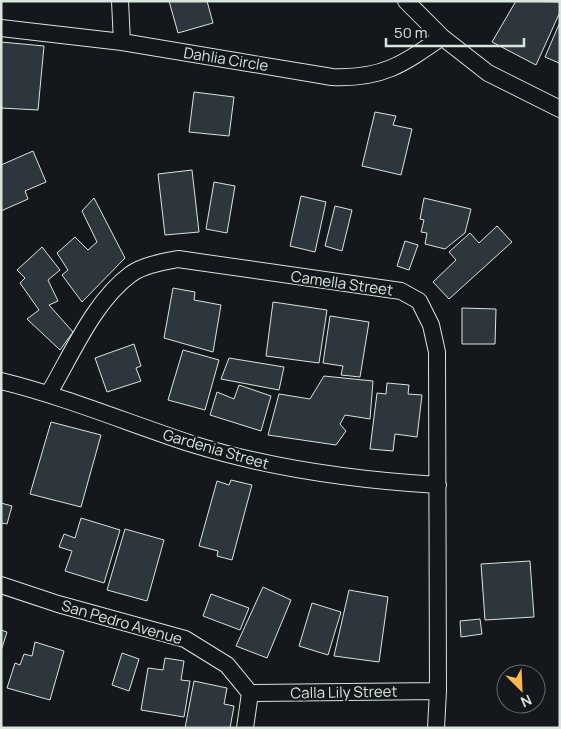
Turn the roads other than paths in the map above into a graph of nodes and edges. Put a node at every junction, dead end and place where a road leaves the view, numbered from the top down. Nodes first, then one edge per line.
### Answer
1 (120, 1) edge
2 (406, 1) edge
3 (1, 28) edge
4 (442, 37) junction
5 (122, 42) junction
6 (560, 109) edge
7 (1, 381) edge
8 (49, 393) junction
9 (438, 485) junction
10 (1, 585) edge
11 (438, 691) junction
12 (250, 693) junction
13 (245, 728) edge
14 (436, 728) edge

1 - 5 street
2 - 4 street
3 - 5 street, Dahlia Circle
4 - 5 street, Dahlia Circle
4 - 6 street
7 - 8 street, Gardenia Street
8 - 9 street, Gardenia Street
8 - 9 street, Camella Street
9 - 11 street, Camella Street
10 - 12 street, San Pedro Avenue
11 - 12 street, Calla Lily Street
11 - 14 street, Camella Street
12 - 13 street

